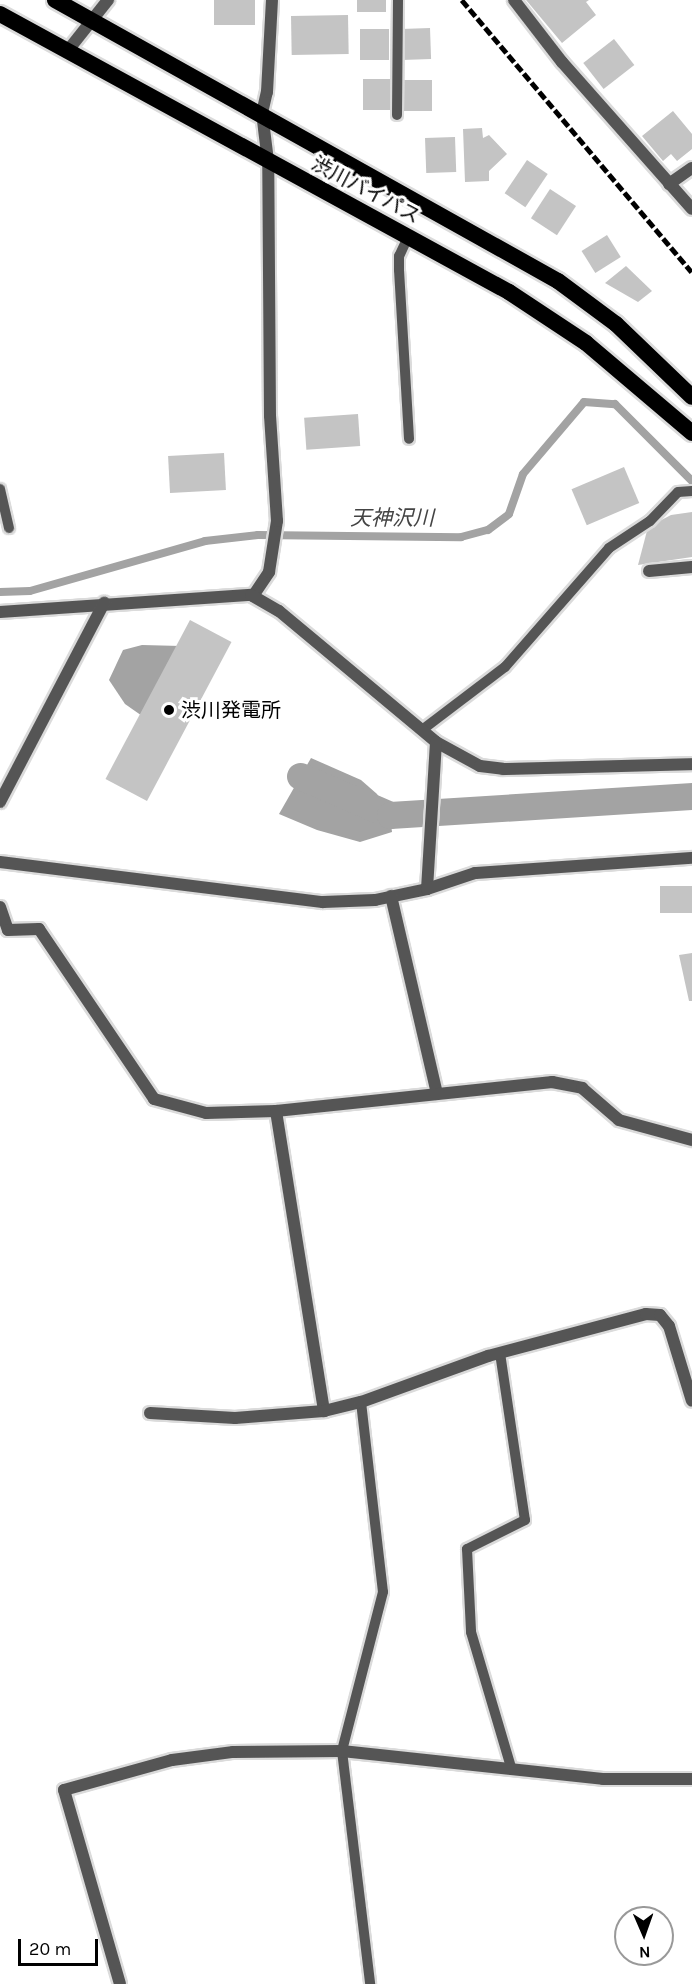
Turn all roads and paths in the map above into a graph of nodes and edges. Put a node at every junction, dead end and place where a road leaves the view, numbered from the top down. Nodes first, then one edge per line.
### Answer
1 (55, 0) edge
2 (108, 0) edge
3 (272, 0) edge
4 (398, 0) edge
5 (514, 0) edge
6 (0, 14) edge
7 (90, 19) junction
8 (69, 49) junction
9 (262, 113) junction
10 (397, 115) dead end
11 (268, 161) junction
12 (692, 168) edge
13 (669, 184) junction
14 (692, 209) edge
15 (408, 237) junction
16 (692, 397) edge
17 (692, 433) edge
18 (409, 440) dead end
19 (0, 489) edge
20 (692, 491) edge
21 (9, 528) dead end
22 (692, 567) edge
23 (649, 571) dead end
24 (253, 596) junction
25 (104, 603) junction
26 (0, 612) edge
27 (422, 730) junction
28 (436, 742) junction
29 (692, 764) edge
30 (0, 802) edge
31 (692, 858) edge
32 (0, 862) edge
33 (427, 889) junction
34 (391, 896) junction
35 (0, 907) edge
36 (437, 1094) junction
37 (276, 1111) junction
38 (692, 1140) edge
39 (500, 1353) junction
40 (692, 1401) edge
41 (361, 1402) junction
42 (324, 1411) junction
43 (150, 1413) dead end
44 (342, 1751) junction
45 (512, 1770) junction
46 (692, 1779) edge
47 (120, 1984) edge
48 (370, 1984) edge

1 - 7 highway, 渋川バイパス
2 - 7 street
3 - 9 street
4 - 10 lane
5 - 13 street
6 - 8 highway, 渋川バイパス
7 - 8 street
7 - 9 highway, 渋川バイパス
8 - 11 highway, 渋川バイパス
9 - 11 street
9 - 16 highway, 渋川バイパス
11 - 15 highway, 渋川バイパス
11 - 24 street
12 - 13 street
13 - 14 street
15 - 17 highway, 渋川バイパス
15 - 18 lane
19 - 21 lane
20 - 27 lane
22 - 23 street
24 - 25 street
24 - 27 street
25 - 26 street
25 - 30 street
27 - 28 street
28 - 29 street
28 - 33 street
31 - 33 street
32 - 34 street
33 - 34 street
34 - 36 street
35 - 37 street
36 - 37 street
36 - 38 street
37 - 42 street
39 - 40 street
39 - 41 street
39 - 45 lane
41 - 42 street
41 - 44 lane
42 - 43 street
44 - 45 street
44 - 47 street
44 - 48 lane
45 - 46 street

